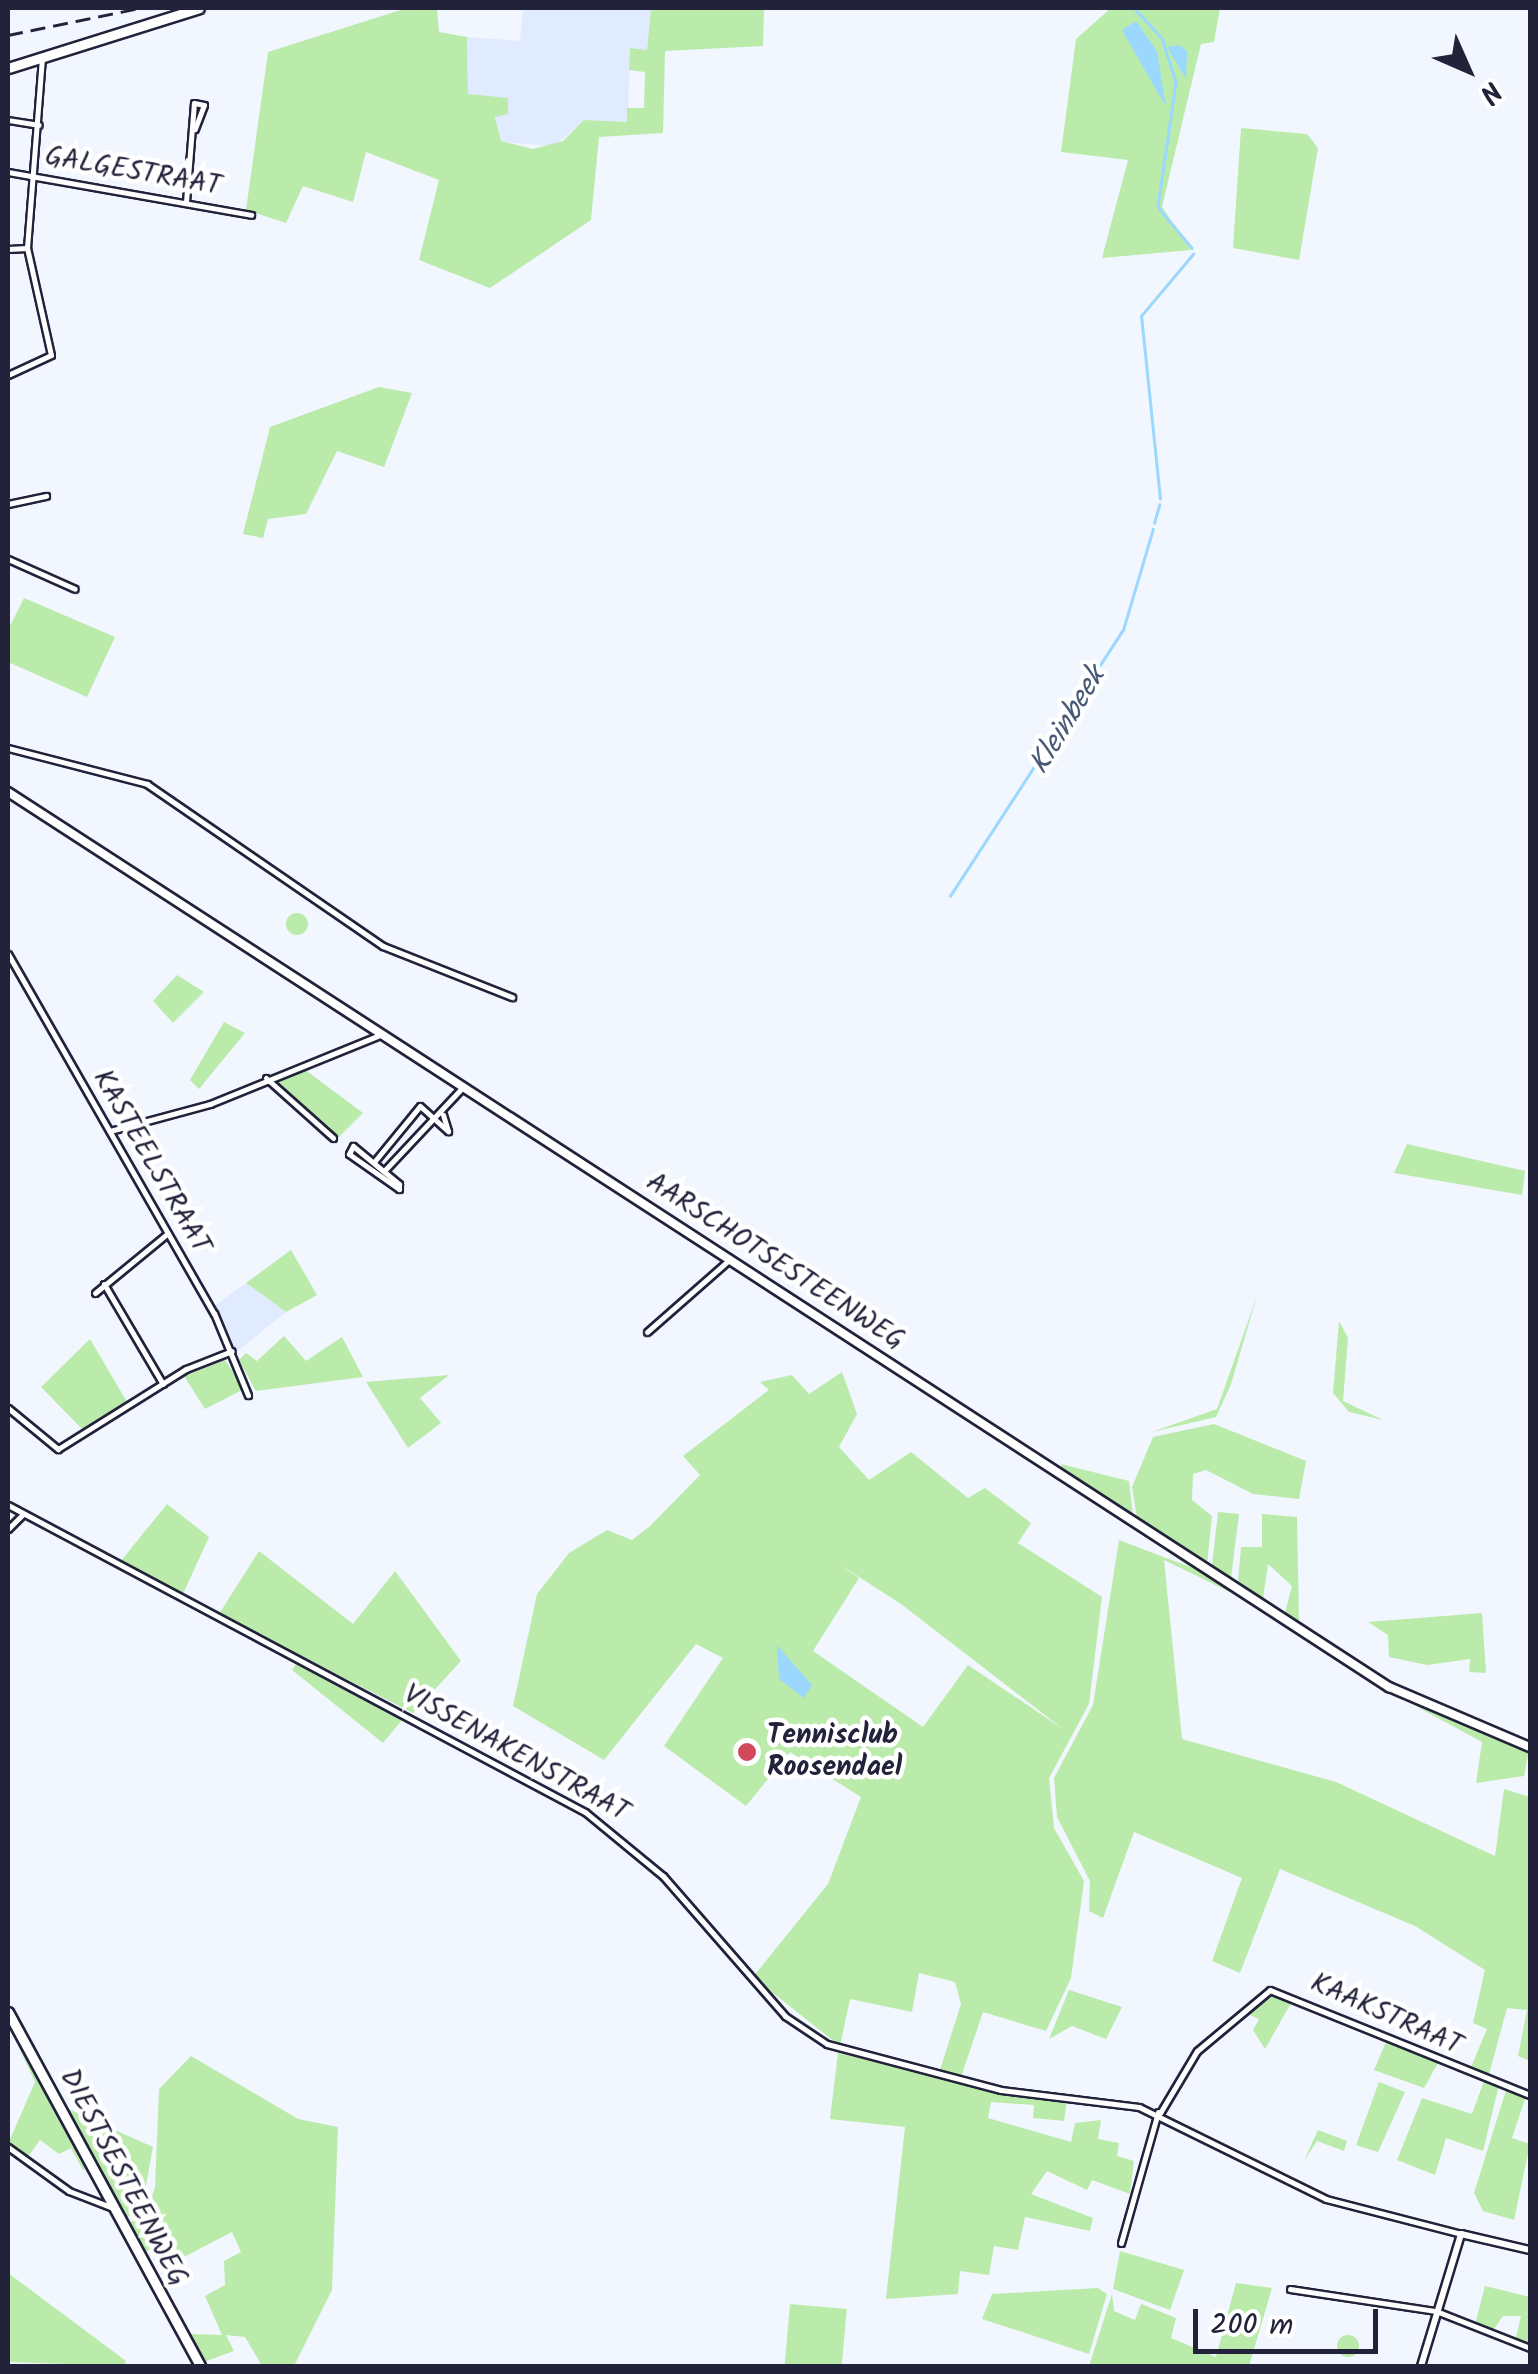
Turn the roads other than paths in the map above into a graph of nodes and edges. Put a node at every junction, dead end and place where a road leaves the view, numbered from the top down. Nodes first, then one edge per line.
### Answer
1 (199, 8) edge
2 (42, 57) junction
3 (8, 68) edge
4 (8, 120) edge
5 (39, 124) junction
6 (196, 129) dead end
7 (8, 172) edge
8 (33, 175) junction
9 (186, 202) junction
10 (250, 215) dead end
11 (27, 248) junction
12 (8, 249) edge
13 (8, 375) edge
14 (46, 496) dead end
15 (8, 504) edge
16 (8, 560) edge
17 (75, 589) dead end
18 (8, 748) edge
19 (8, 792) edge
20 (8, 954) edge
21 (512, 997) dead end
22 (382, 1034) junction
23 (266, 1078) junction
24 (463, 1087) junction
25 (440, 1117) junction
26 (110, 1131) junction
27 (333, 1138) dead end
28 (374, 1162) junction
29 (384, 1171) junction
30 (168, 1233) junction
31 (730, 1259) junction
32 (104, 1284) junction
33 (95, 1293) dead end
34 (647, 1332) dead end
35 (232, 1351) junction
36 (163, 1384) junction
37 (248, 1395) dead end
38 (8, 1408) edge
39 (58, 1449) junction
40 (62, 1458) dead end
41 (8, 1505) edge
42 (23, 1514) junction
43 (8, 1529) edge
44 (1530, 1747) edge
45 (8, 2012) edge
46 (1530, 2095) edge
47 (1159, 2113) junction
48 (8, 2146) edge
49 (114, 2208) junction
50 (1461, 2234) junction
51 (1120, 2242) dead end
52 (1530, 2250) edge
53 (1290, 2289) dead end
54 (1444, 2314) junction
55 (1530, 2348) edge
56 (200, 2366) edge
57 (1421, 2366) edge

1 - 2 main road
2 - 3 main road
2 - 5 street
4 - 5 street
5 - 8 street
6 - 9 street
7 - 8 street, GALGESTRAAT
8 - 9 street, GALGESTRAAT
8 - 11 street
9 - 10 street, GALGESTRAAT
11 - 12 street
11 - 13 street
14 - 15 street
16 - 17 street
18 - 21 street
19 - 22 main road, AARSCHOTSESTEENWEG
20 - 26 street, KASTEELSTRAAT
22 - 23 street
22 - 24 main road, AARSCHOTSESTEENWEG
23 - 26 street
23 - 27 street
24 - 25 street
24 - 31 main road, AARSCHOTSESTEENWEG
25 - 28 street
25 - 29 street
26 - 30 street, KASTEELSTRAAT
28 - 29 street
28 - 29 street
30 - 32 street
30 - 35 street, KASTEELSTRAAT
31 - 34 street
31 - 44 main road, AARSCHOTSESTEENWEG
32 - 33 street
32 - 36 street
35 - 36 street
35 - 37 street, KASTEELSTRAAT
36 - 39 street
38 - 39 street
39 - 40 street
41 - 42 street, VISSENAKENSTRAAT
42 - 43 street
42 - 47 street, VISSENAKENSTRAAT
45 - 49 main road, DIESTSESTEENWEG
46 - 47 street, KAAKSTRAAT
47 - 50 street, VISSENAKENSTRAAT
47 - 51 street
48 - 49 street
49 - 56 main road, DIESTSESTEENWEG
50 - 52 street, VISSENAKENSTRAAT
50 - 54 street
53 - 54 street
54 - 55 street
54 - 57 street

